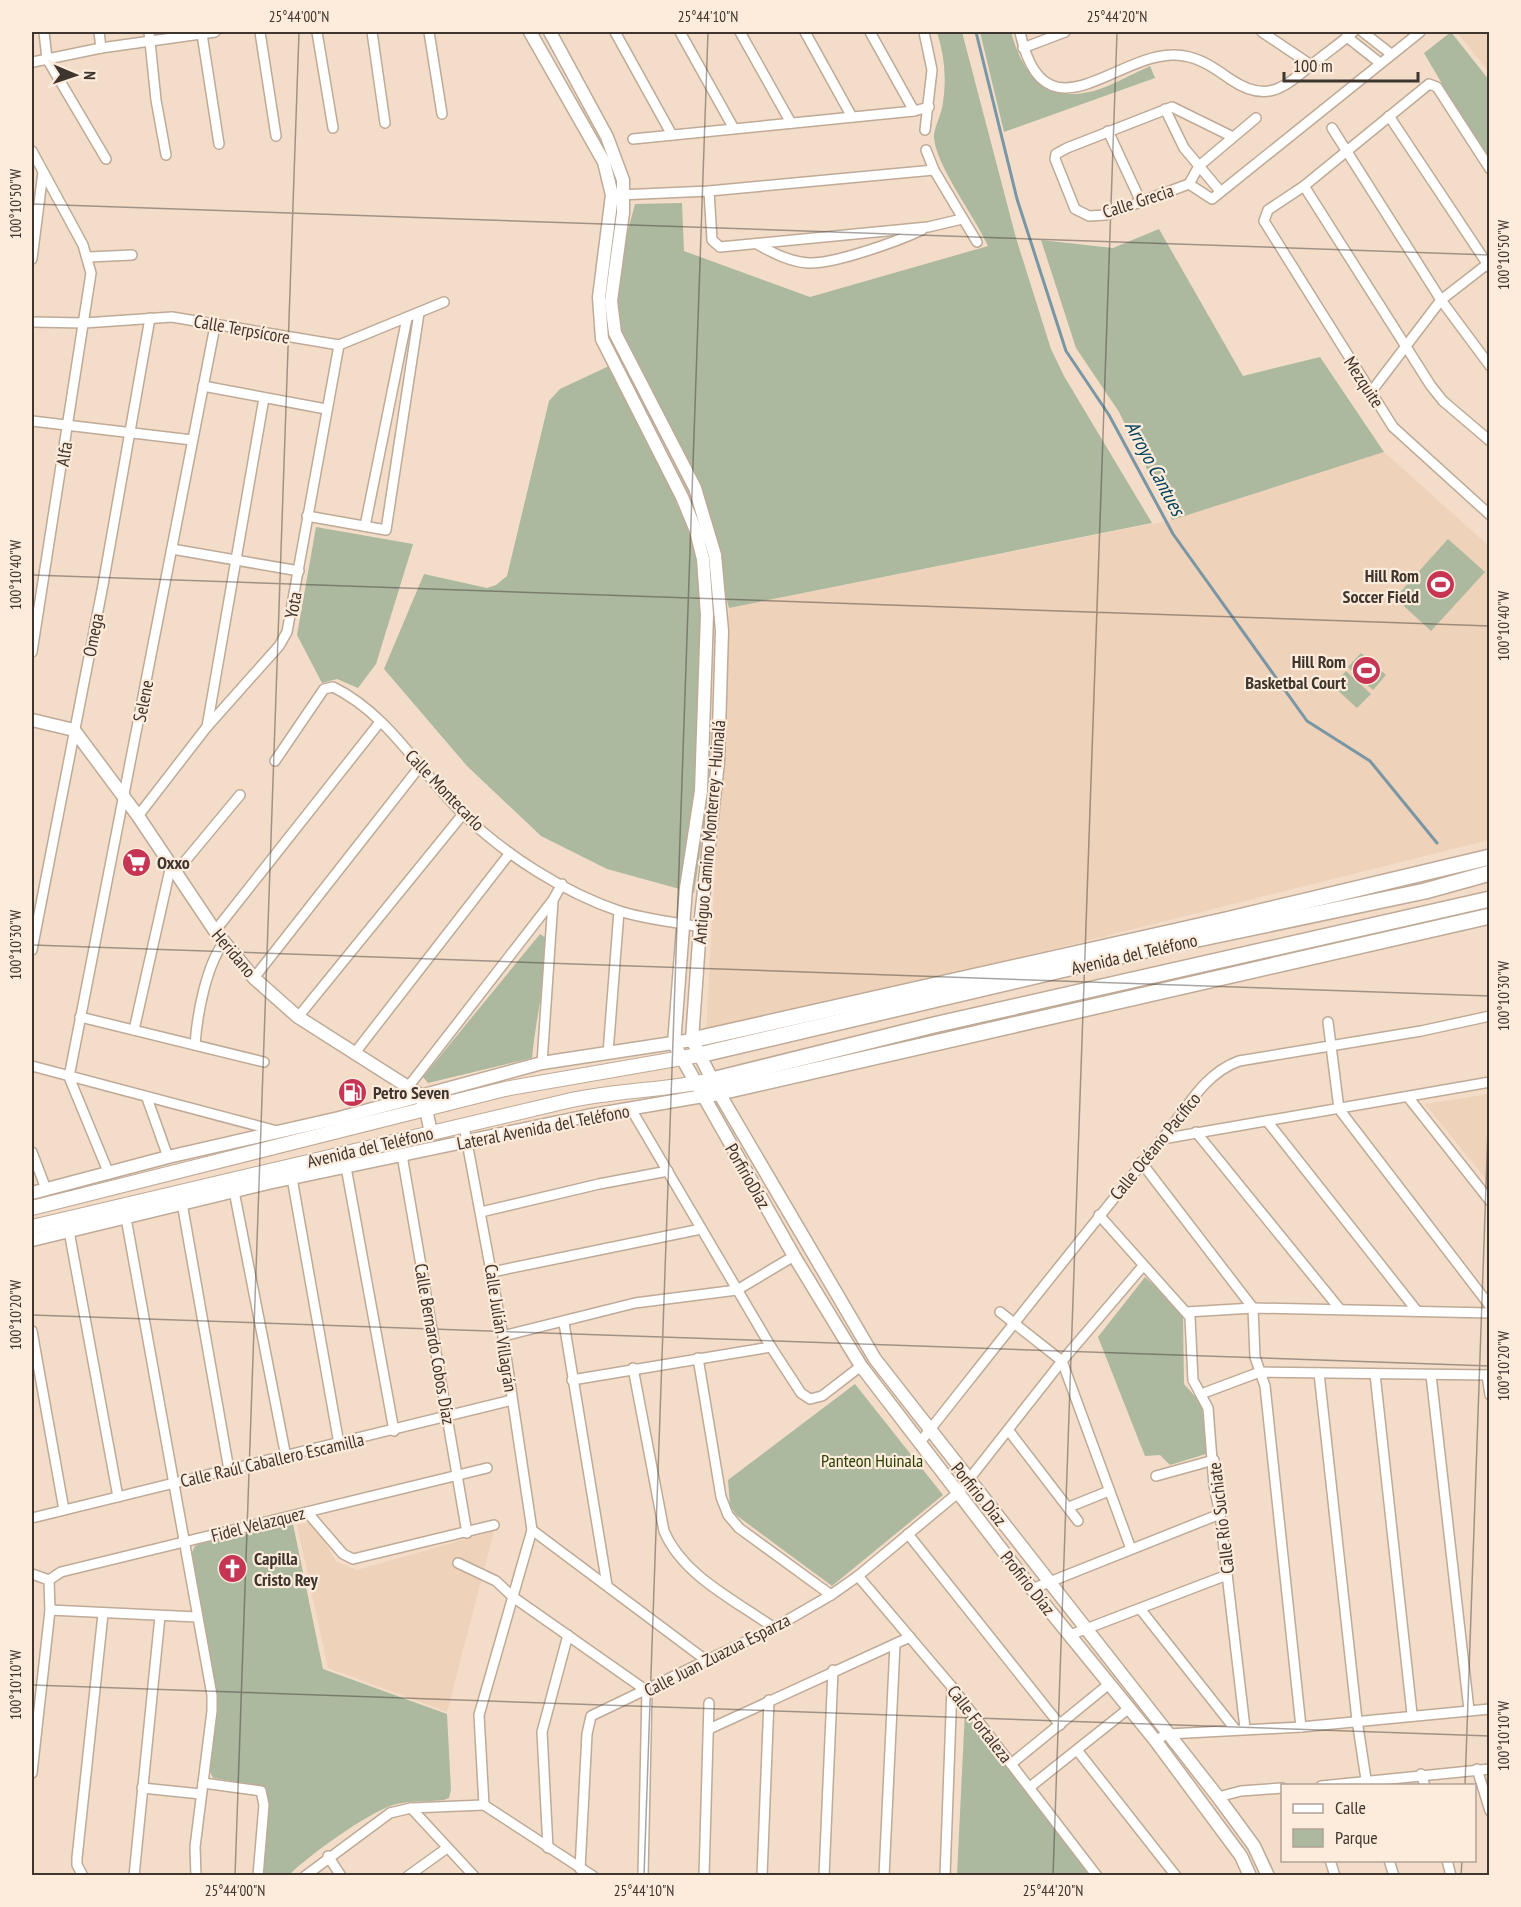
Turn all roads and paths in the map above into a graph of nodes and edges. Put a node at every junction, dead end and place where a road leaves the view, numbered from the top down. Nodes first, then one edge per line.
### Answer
1 (44, 32) edge
2 (99, 32) edge
3 (149, 32) edge
4 (214, 32) edge
5 (260, 32) edge
6 (317, 32) edge
7 (372, 32) edge
8 (429, 32) edge
9 (530, 32) edge
10 (550, 32) edge
11 (615, 32) edge
12 (680, 32) edge
13 (741, 32) edge
14 (805, 32) edge
15 (870, 32) edge
16 (924, 32) edge
17 (1020, 32) edge
18 (1065, 32) edge
19 (1262, 32) edge
20 (1363, 32) edge
21 (1420, 32) edge
22 (1349, 33) edge
23 (202, 34) junction
24 (150, 42) junction
25 (101, 48) junction
26 (1023, 48) junction
27 (1391, 54) junction
28 (47, 59) junction
29 (33, 62) edge
30 (1380, 63) junction
31 (1311, 65) junction
32 (928, 107) junction
33 (1165, 109) junction
34 (914, 111) junction
35 (442, 114) dead end
36 (1389, 116) junction
37 (852, 117) junction
38 (1256, 118) dead end
39 (385, 123) dead end
40 (791, 123) junction
41 (733, 127) junction
42 (333, 128) dead end
43 (1332, 128) dead end
44 (925, 130) dead end
45 (1108, 130) junction
46 (672, 135) junction
47 (276, 136) dead end
48 (607, 137) junction
49 (1233, 137) junction
50 (633, 139) dead end
51 (594, 143) junction
52 (219, 144) dead end
53 (926, 150) dead end
54 (32, 151) edge
55 (1347, 151) junction
56 (166, 155) dead end
57 (106, 159) dead end
58 (1199, 166) junction
59 (1490, 169) edge
60 (934, 170) junction
61 (43, 172) junction
62 (1189, 184) junction
63 (1304, 186) junction
64 (710, 191) junction
65 (1217, 194) junction
66 (618, 195) junction
67 (1141, 202) junction
68 (962, 219) junction
69 (928, 227) junction
70 (977, 242) dead end
71 (757, 244) junction
72 (132, 255) dead end
73 (89, 257) junction
74 (32, 259) edge
75 (1489, 265) edge
76 (1441, 300) junction
77 (444, 302) dead end
78 (419, 313) junction
79 (150, 318) junction
80 (407, 318) junction
81 (32, 322) edge
82 (84, 323) junction
83 (215, 326) junction
84 (339, 345) junction
85 (1404, 345) junction
86 (1490, 366) edge
87 (203, 386) junction
88 (1371, 392) junction
89 (264, 398) junction
90 (326, 409) junction
91 (32, 421) edge
92 (68, 427) junction
93 (130, 434) junction
94 (192, 440) junction
95 (1490, 441) edge
96 (1490, 515) edge
97 (307, 516) junction
98 (364, 526) junction
99 (172, 549) junction
100 (234, 561) junction
101 (299, 571) junction
102 (32, 652) edge
103 (32, 720) edge
104 (380, 722) junction
105 (206, 728) junction
106 (74, 730) junction
107 (275, 761) dead end
108 (421, 765) junction
109 (240, 795) dead end
110 (124, 800) junction
111 (463, 814) junction
112 (138, 816) junction
113 (510, 853) junction
114 (1490, 857) edge
115 (174, 869) junction
116 (1490, 873) edge
117 (1463, 881) junction
118 (562, 885) junction
119 (1345, 899) junction
120 (1490, 899) edge
121 (553, 900) junction
122 (1445, 909) junction
123 (619, 911) junction
124 (1478, 913) edge
125 (683, 924) junction
126 (1448, 926) junction
127 (700, 927) junction
128 (215, 931) junction
129 (1358, 931) junction
130 (224, 942) junction
131 (32, 950) edge
132 (254, 978) junction
133 (893, 1001) junction
134 (1490, 1016) edge
135 (81, 1017) junction
136 (298, 1017) junction
137 (968, 1017) junction
138 (1328, 1022) dead end
139 (134, 1030) junction
140 (972, 1033) junction
141 (692, 1040) junction
142 (674, 1044) junction
143 (195, 1045) junction
144 (1332, 1046) junction
145 (608, 1053) junction
146 (354, 1054) junction
147 (699, 1054) junction
148 (680, 1059) junction
149 (264, 1062) dead end
150 (542, 1063) junction
151 (32, 1066) edge
152 (69, 1077) junction
153 (1490, 1082) edge
154 (715, 1086) junction
155 (413, 1090) junction
156 (699, 1090) junction
157 (1408, 1097) junction
158 (147, 1098) junction
159 (1339, 1108) junction
160 (426, 1109) junction
161 (632, 1109) junction
162 (1267, 1121) junction
163 (464, 1126) junction
164 (282, 1132) junction
165 (1196, 1132) junction
166 (431, 1133) junction
167 (1162, 1139) junction
168 (467, 1142) junction
169 (32, 1152) edge
170 (402, 1155) junction
171 (168, 1157) junction
172 (1141, 1162) junction
173 (346, 1167) junction
174 (668, 1171) junction
175 (109, 1174) junction
176 (266, 1177) junction
177 (292, 1178) junction
178 (46, 1190) junction
179 (234, 1191) junction
180 (32, 1193) edge
181 (1490, 1201) edge
182 (182, 1203) junction
183 (32, 1208) edge
184 (481, 1212) junction
185 (1099, 1215) junction
186 (126, 1218) junction
187 (32, 1227) edge
188 (701, 1230) junction
189 (69, 1232) junction
190 (32, 1240) edge
191 (794, 1256) junction
192 (1143, 1266) junction
193 (492, 1272) junction
194 (737, 1290) junction
195 (1490, 1306) edge
196 (1253, 1308) junction
197 (1339, 1308) junction
198 (1417, 1311) junction
199 (1000, 1312) dead end
200 (1187, 1312) junction
201 (1490, 1313) edge
202 (564, 1323) junction
203 (1014, 1325) junction
204 (32, 1331) edge
205 (503, 1336) junction
206 (771, 1347) junction
207 (698, 1358) junction
208 (1062, 1361) junction
209 (861, 1366) junction
210 (633, 1368) junction
211 (1260, 1372) junction
212 (1320, 1373) junction
213 (1375, 1374) junction
214 (1431, 1375) junction
215 (1488, 1375) edge
216 (572, 1380) junction
217 (1201, 1394) junction
218 (1490, 1395) edge
219 (512, 1400) junction
220 (447, 1417) junction
221 (394, 1431) junction
222 (929, 1431) junction
223 (1009, 1431) junction
224 (921, 1441) junction
225 (339, 1444) junction
226 (286, 1457) junction
227 (1214, 1460) junction
228 (486, 1468) dead end
229 (230, 1470) junction
230 (457, 1474) junction
231 (1156, 1476) dead end
232 (969, 1482) junction
233 (174, 1483) junction
234 (1110, 1491) junction
235 (959, 1492) junction
236 (118, 1497) junction
237 (1069, 1507) junction
238 (64, 1510) junction
239 (307, 1512) junction
240 (1220, 1514) junction
241 (32, 1518) edge
242 (1078, 1521) dead end
243 (494, 1525) dead end
244 (532, 1530) junction
245 (467, 1533) junction
246 (908, 1534) junction
247 (185, 1543) junction
248 (1131, 1549) junction
249 (458, 1563) dead end
250 (32, 1574) edge
251 (1227, 1575) junction
252 (858, 1576) junction
253 (50, 1580) junction
254 (1049, 1581) junction
255 (607, 1586) junction
256 (1032, 1589) junction
257 (831, 1595) junction
258 (513, 1597) junction
259 (50, 1610) junction
260 (1141, 1610) junction
261 (103, 1614) junction
262 (160, 1616) junction
263 (197, 1617) junction
264 (774, 1628) junction
265 (1088, 1628) junction
266 (568, 1635) junction
267 (1070, 1635) junction
268 (910, 1637) junction
269 (895, 1644) junction
270 (707, 1661) junction
271 (833, 1670) junction
272 (1109, 1684) junction
273 (952, 1687) junction
274 (647, 1691) junction
275 (770, 1700) junction
276 (709, 1703) dead end
277 (1128, 1708) junction
278 (1490, 1709) edge
279 (1469, 1710) junction
280 (1412, 1714) junction
281 (1357, 1720) junction
282 (1060, 1725) junction
283 (1301, 1727) junction
284 (1240, 1728) junction
285 (710, 1729) junction
286 (1168, 1734) junction
287 (1155, 1740) junction
288 (1077, 1750) junction
289 (1011, 1764) junction
290 (1477, 1769) junction
291 (1490, 1769) edge
292 (32, 1773) edge
293 (1421, 1774) junction
294 (203, 1783) junction
295 (1366, 1783) edge
296 (1344, 1784) edge
297 (1425, 1784) edge
298 (1030, 1786) junction
299 (142, 1788) junction
300 (1281, 1788) edge
301 (201, 1794) junction
302 (1218, 1797) junction
303 (484, 1805) junction
304 (411, 1808) junction
305 (1490, 1811) edge
306 (447, 1848) junction
307 (548, 1848) junction
308 (328, 1856) junction
309 (580, 1869) junction
310 (83, 1875) edge
311 (134, 1875) edge
312 (196, 1875) edge
313 (258, 1875) edge
314 (304, 1875) edge
315 (341, 1875) edge
316 (408, 1875) edge
317 (474, 1875) edge
318 (593, 1875) edge
319 (643, 1875) edge
320 (704, 1875) edge
321 (762, 1875) edge
322 (824, 1875) edge
323 (884, 1875) edge
324 (945, 1875) edge
325 (1097, 1875) edge
326 (1176, 1875) edge
327 (1250, 1875) edge
328 (1268, 1875) edge

1 - 28 street
2 - 25 street
3 - 24 street
4 - 23 street
5 - 47 street
6 - 42 street
7 - 39 street
8 - 35 street
9 - 51 street, Antiguo Camino Monterrey - Huinalá
10 - 48 street, Antiguo Camino Monterrey - Huinalá
11 - 46 street
12 - 41 street
13 - 40 street
14 - 37 street
15 - 34 street
16 - 32 street
17 - 26 street
18 - 26 street
19 - 31 street
20 - 27 street
21 - 27 street
22 - 30 street
22 - 31 street
23 - 24 street
23 - 52 street
24 - 25 street
24 - 56 street
25 - 28 street
26 - 31 street
27 - 30 street
28 - 29 street
28 - 57 street
30 - 65 street
32 - 34 street
32 - 44 street
33 - 45 street, Calle Grecia
33 - 49 street
33 - 58 street
34 - 37 street
36 - 55 street
36 - 59 street
36 - 75 street
37 - 40 street
38 - 49 street, Calle Grecia
40 - 41 street
41 - 46 street
43 - 55 street
45 - 67 street
45 - 67 street, Calle Grecia
46 - 50 street
48 - 51 street
48 - 66 street, Antiguo Camino Monterrey - Huinalá
49 - 58 street, Calle Grecia
51 - 66 street, Antiguo Camino Monterrey - Huinalá
53 - 60 street
54 - 61 street
55 - 63 street
55 - 76 street
58 - 62 street, Calle Grecia
58 - 65 street
60 - 64 street
60 - 68 street
61 - 73 street
61 - 74 street
62 - 65 street
62 - 67 street, Calle Grecia
63 - 85 street
63 - 88 street, Mezquite
64 - 66 street
64 - 71 street
66 - 125 street, Antiguo Camino Monterrey - Huinalá
66 - 127 street, Antiguo Camino Monterrey - Huinalá
68 - 69 street
68 - 70 street
69 - 71 street
69 - 71 street
72 - 73 street
73 - 82 street, Alfa
75 - 76 street
76 - 85 street
76 - 86 street
77 - 78 street
78 - 80 street
78 - 98 street
79 - 82 street, Calle Terpsícore
79 - 83 street, Calle Terpsícore
79 - 93 street, Omega
80 - 84 street
80 - 98 street
81 - 82 street, Calle Terpsícore
82 - 92 street, Alfa
83 - 84 street, Calle Terpsícore
83 - 87 street, Selene
84 - 90 street, Yota
85 - 88 street
85 - 95 street
87 - 89 street
87 - 94 street, Selene
88 - 96 street, Mezquite
89 - 90 street
89 - 100 street
90 - 97 street, Yota
91 - 92 street
92 - 93 street
92 - 102 street, Alfa
93 - 94 street
93 - 106 street, Omega
94 - 99 street, Selene
97 - 98 street
97 - 101 street, Yota
99 - 100 street
99 - 110 street, Selene
100 - 101 street
100 - 105 street
101 - 105 street, Yota
103 - 106 street
104 - 107 street, Calle Montecarlo
104 - 108 street, Calle Montecarlo
104 - 128 street
105 - 112 street, Yota
106 - 110 street, Heridano
106 - 131 street, Omega
108 - 111 street, Calle Montecarlo
108 - 132 street
109 - 115 street
110 - 112 street, Heridano
110 - 135 street, Selene
111 - 113 street, Calle Montecarlo
111 - 136 street
112 - 115 street, Heridano
113 - 118 street, Calle Montecarlo
113 - 146 street
114 - 119 main road
115 - 128 street, Heridano
115 - 139 street
116 - 117 main road, Avenida del Teléfono
117 - 119 main road, Avenida del Teléfono
117 - 124 main road
118 - 121 street
118 - 123 street, Calle Montecarlo
119 - 129 main road
119 - 133 main road, Avenida del Teléfono
120 - 124 main road
121 - 150 street
121 - 155 street
122 - 124 main road
122 - 126 main road
122 - 129 main road
123 - 125 street, Calle Montecarlo
123 - 145 street
124 - 126 main road
125 - 127 street, Calle Montecarlo
125 - 142 street, Antiguo Camino Monterrey - Huinalá
126 - 140 main road
127 - 141 street, Antiguo Camino Monterrey - Huinalá
128 - 130 street, Heridano
129 - 137 main road
130 - 132 street, Heridano
130 - 143 street
132 - 136 street, Heridano
133 - 141 main road
133 - 147 main road, Avenida del Teléfono
134 - 144 street, Calle Océano Pacífico
135 - 139 street
135 - 152 street, Selene
136 - 146 street, Heridano
137 - 140 main road
137 - 154 main road
138 - 144 street
139 - 143 street
140 - 154 main road
141 - 142 street
141 - 147 street
142 - 145 street
142 - 148 street, PorfirioDíaz
143 - 149 street
144 - 159 street
144 - 167 street, Calle Océano Pacífico
145 - 150 street
146 - 155 street, Heridano
147 - 148 main road, Avenida del Teléfono
147 - 154 street
148 - 156 street, PorfirioDíaz
148 - 160 main road, Avenida del Teléfono
150 - 155 street
151 - 152 street
152 - 158 street
152 - 175 street
153 - 157 street
154 - 156 main road
154 - 222 street, Porfirio Díaz
155 - 160 street
155 - 164 street
156 - 161 street, Lateral Avenida del Teléfono
156 - 163 main road, Avenida del Teléfono
156 - 191 street, PorfirioDíaz
157 - 159 street
157 - 181 street
158 - 164 street
158 - 171 street
159 - 162 street
159 - 195 street
160 - 166 street
160 - 183 main road, Avenida del Teléfono
161 - 168 street, Lateral Avenida del Teléfono
161 - 174 street
162 - 165 street
162 - 198 street
163 - 166 main road, Avenida del Teléfono
163 - 168 street, Calle Julián Villagrán
164 - 171 street
165 - 167 street
165 - 197 street
166 - 176 main road, Avenida del Teléfono
167 - 172 street, Calle Océano Pacífico
168 - 170 street, Lateral Avenida del Teléfono
168 - 184 street, Calle Julián Villagrán
169 - 178 street
170 - 173 street, Lateral Avenida del Teléfono
170 - 220 street, Calle Bernardo Cobos Díaz
171 - 175 street
172 - 185 street, Calle Océano Pacífico
172 - 196 street
173 - 177 street, Lateral Avenida del Teléfono
173 - 221 street
174 - 184 street
174 - 188 street
175 - 178 street
176 - 177 street, Lateral Avenida del Teléfono
176 - 179 street, Lateral Avenida del Teléfono
176 - 187 main road, Avenida del Teléfono
177 - 225 street
178 - 180 street
179 - 182 street, Lateral Avenida del Teléfono
179 - 226 street
182 - 186 street, Lateral Avenida del Teléfono
182 - 229 street
184 - 193 street, Calle Julián Villagrán
185 - 192 street
185 - 203 street, Calle Océano Pacífico
186 - 189 street, Lateral Avenida del Teléfono
186 - 233 street
188 - 193 street
188 - 194 street
189 - 190 street, Lateral Avenida del Teléfono
189 - 236 street
191 - 194 street
191 - 209 street, Profirio Díaz
192 - 200 street
192 - 208 street, Calle Juan Zuazua Esparza
193 - 205 street, Calle Julián Villagrán
194 - 202 street
194 - 206 street
196 - 197 street
196 - 200 street
196 - 211 street
197 - 198 street
198 - 201 street
199 - 203 street
200 - 217 street, Calle Río Suchiate
202 - 205 street
202 - 216 street
203 - 208 street
203 - 222 street, Calle Océano Pacífico
204 - 238 street
205 - 219 street, Calle Julián Villagrán
206 - 207 street
206 - 209 street
207 - 210 street
207 - 257 street
208 - 223 street, Calle Juan Zuazua Esparza
208 - 234 street
209 - 224 street, Profirio Díaz
210 - 216 street
210 - 264 street
211 - 212 street
211 - 217 street
211 - 283 street
212 - 213 street
212 - 281 street
213 - 214 street
213 - 280 street
214 - 215 street
214 - 279 street
215 - 218 street
216 - 255 street
217 - 227 street, Calle Río Suchiate
219 - 220 street, Calle Raúl Caballero Escamilla
219 - 244 street, Calle Julián Villagrán
220 - 221 street, Calle Raúl Caballero Escamilla
220 - 230 street, Calle Bernardo Cobos Díaz
221 - 225 street, Calle Raúl Caballero Escamilla
222 - 224 street, Calle Océano Pacífico
222 - 232 street, Porfirio Díaz
223 - 232 street, Calle Juan Zuazua Esparza
223 - 237 street
224 - 235 street, Profirio Díaz
225 - 226 street, Calle Raúl Caballero Escamilla
226 - 229 street, Calle Raúl Caballero Escamilla
227 - 231 street
227 - 240 street, Calle Río Suchiate
228 - 230 street, Fidel Velazquez
229 - 233 street, Calle Raúl Caballero Escamilla
230 - 239 street, Fidel Velazquez
230 - 245 street, Calle Bernardo Cobos Díaz
232 - 235 street, Calle Juan Zuazua Esparza
232 - 254 street, Porfirio Díaz
233 - 236 street, Calle Raúl Caballero Escamilla
233 - 247 street
234 - 237 street
234 - 248 street
235 - 246 street, Calle Juan Zuazua Esparza
235 - 256 street, Profirio Díaz
236 - 238 street, Calle Raúl Caballero Escamilla
237 - 242 street
238 - 241 street, Calle Raúl Caballero Escamilla
239 - 245 street
239 - 247 street, Fidel Velazquez
240 - 248 street
240 - 251 street, Calle Río Suchiate
243 - 245 street
244 - 255 street
244 - 258 street
246 - 252 street, Calle Juan Zuazua Esparza
246 - 282 street
247 - 253 street, Fidel Velazquez
247 - 263 street
248 - 254 street
249 - 258 street
250 - 253 street
251 - 260 street
251 - 284 street, Calle Río Suchiate
252 - 257 street, Calle Juan Zuazua Esparza
252 - 268 street, Calle Fortaleza
253 - 259 street
254 - 256 street
254 - 265 street, Porfirio Díaz
255 - 270 street
256 - 267 street, Profirio Díaz
257 - 264 street, Calle Juan Zuazua Esparza
258 - 266 street
258 - 303 street
259 - 261 street
259 - 292 street
260 - 265 street
260 - 284 street
261 - 262 street
261 - 310 street
262 - 263 street
262 - 299 street
263 - 294 street
264 - 270 street, Calle Juan Zuazua Esparza
265 - 267 street
265 - 286 street, Porfirio Díaz
266 - 274 street
266 - 307 street
267 - 272 street, Profirio Díaz
268 - 269 street
268 - 273 street, Calle Fortaleza
269 - 271 street
269 - 323 street
270 - 274 street, Calle Juan Zuazua Esparza
271 - 275 street
271 - 322 street
272 - 277 street, Profirio Díaz
272 - 282 street
273 - 289 street, Calle Fortaleza
273 - 324 street
274 - 309 street, Calle Juan Zuazua Esparza
274 - 319 street
275 - 285 street
275 - 321 street
276 - 285 street
277 - 287 street, Profirio Díaz
277 - 288 street
278 - 279 street
279 - 280 street
280 - 281 street
281 - 283 street
281 - 295 street
282 - 289 street
283 - 284 street
284 - 286 street
285 - 320 street
286 - 287 street
286 - 302 street, Porfirio Díaz
287 - 327 street, Profirio Díaz
288 - 298 street
288 - 326 street
289 - 298 street, Calle Fortaleza
290 - 291 street
290 - 293 street
290 - 305 street
293 - 295 street
293 - 297 street
294 - 301 street
294 - 313 street
295 - 296 street
298 - 325 street, Calle Fortaleza
299 - 301 street
299 - 311 street
300 - 302 street
301 - 312 street
302 - 328 street, Porfirio Díaz
303 - 304 street
303 - 307 street
304 - 306 street
304 - 308 street
306 - 316 street
306 - 317 street
307 - 309 street
308 - 314 street
308 - 315 street
309 - 318 street

